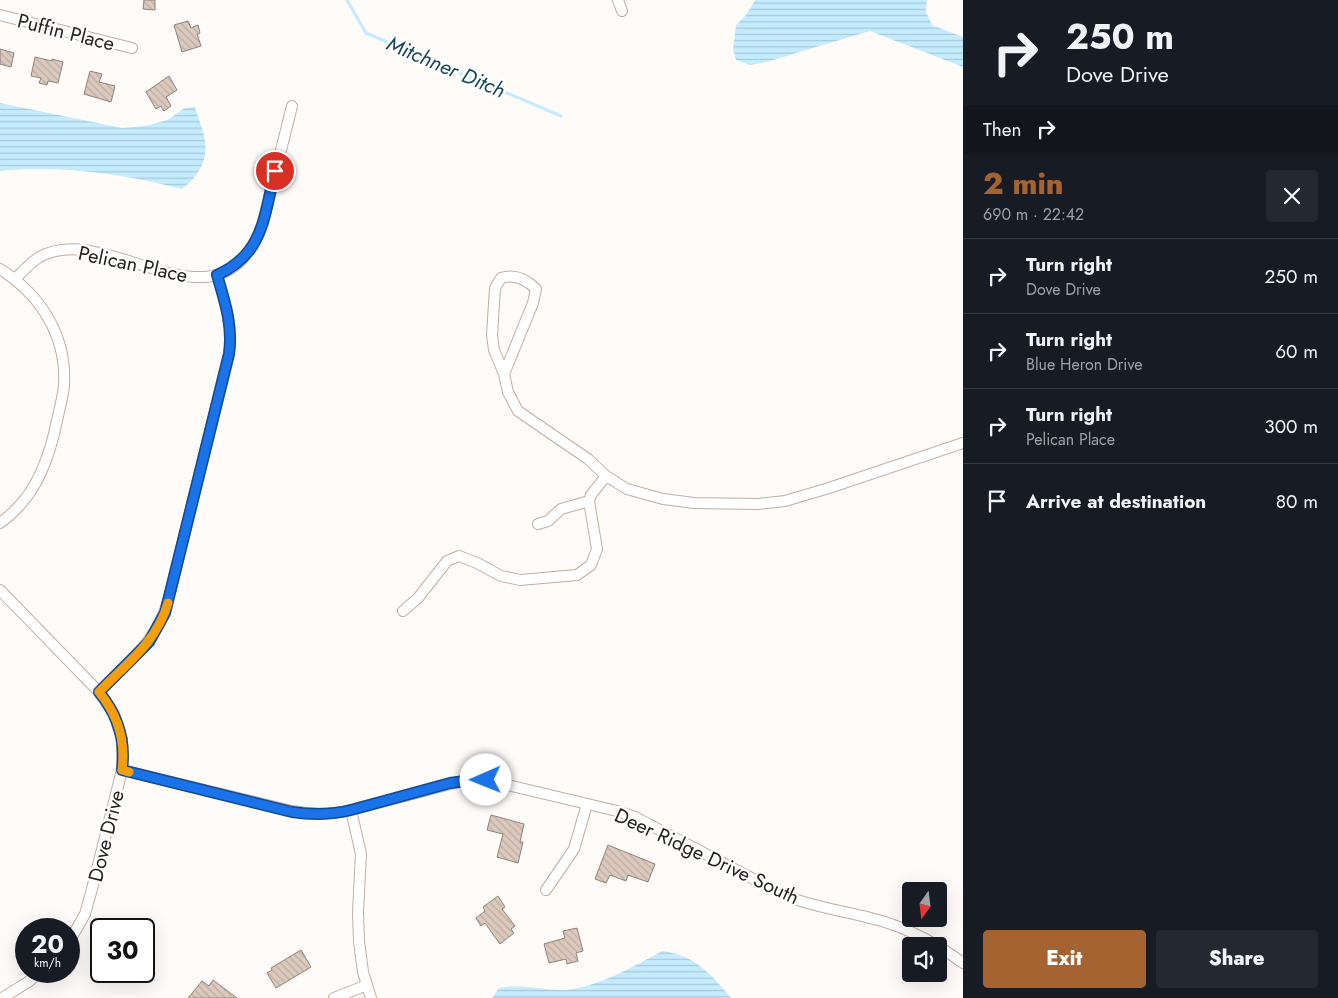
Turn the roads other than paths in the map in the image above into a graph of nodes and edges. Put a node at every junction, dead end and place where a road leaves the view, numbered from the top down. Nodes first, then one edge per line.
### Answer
1 (618, 0) edge
2 (622, 11) dead end
3 (0, 15) edge
4 (132, 48) dead end
5 (292, 106) dead end
6 (0, 269) edge
7 (217, 275) junction
8 (16, 279) junction
9 (504, 374) junction
10 (963, 443) edge
11 (606, 476) junction
12 (590, 501) junction
13 (0, 523) edge
14 (538, 524) dead end
15 (0, 590) edge
16 (403, 611) dead end
17 (99, 692) junction
18 (122, 770) junction
19 (587, 804) junction
20 (351, 810) junction
21 (546, 890) dead end
22 (80, 925) edge
23 (963, 963) edge
24 (26, 983) edge
25 (367, 985) junction
26 (1, 998) edge
27 (334, 998) edge
28 (371, 998) edge

1 - 2 street
3 - 4 street, Puffin Place
5 - 7 street, Pelican Place
6 - 8 street
7 - 8 street, Pelican Place
7 - 17 street
8 - 13 street
9 - 9 street
9 - 11 street
10 - 11 street
11 - 12 street
12 - 14 street
12 - 16 street
15 - 17 street, Dove Drive
17 - 18 street, Dove Drive
18 - 20 street, Deer Ridge Drive South
18 - 22 street, Dove Drive
19 - 20 street, Deer Ridge Drive South
19 - 21 street
19 - 23 street, Deer Ridge Drive South
20 - 25 street
24 - 26 street
25 - 27 street
25 - 28 street

